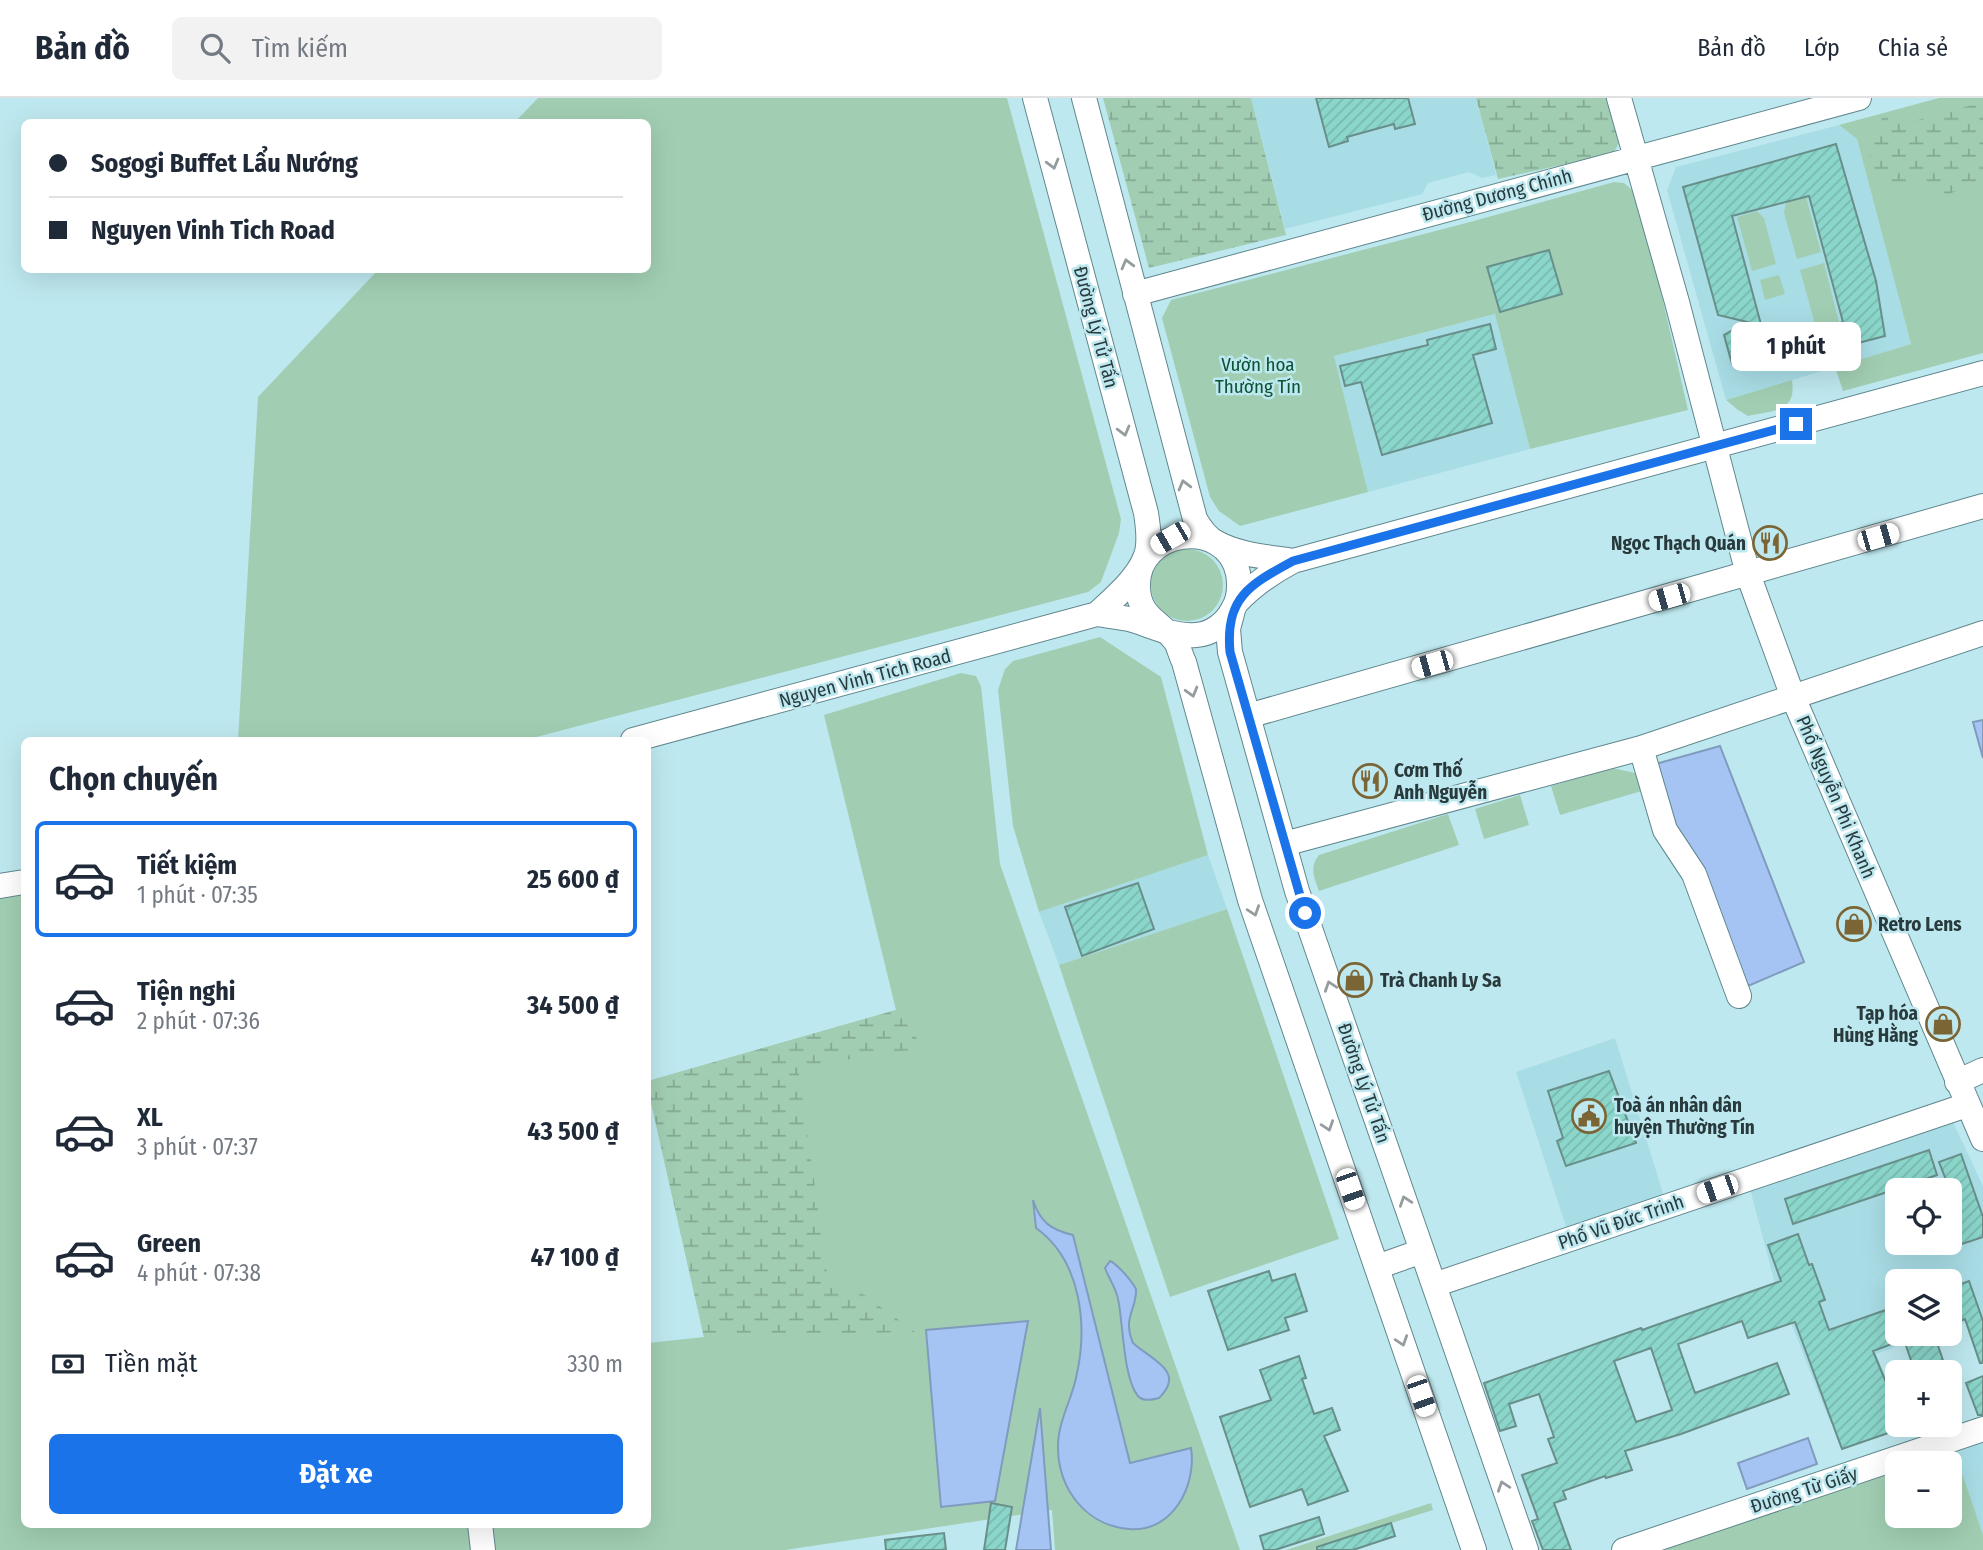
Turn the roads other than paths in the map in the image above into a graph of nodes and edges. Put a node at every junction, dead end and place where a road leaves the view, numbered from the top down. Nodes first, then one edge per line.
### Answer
1 (1035, 98) edge
2 (1084, 98) edge
3 (1619, 98) edge
4 (1859, 98) edge
5 (1635, 157) junction
6 (1135, 294) junction
7 (1983, 373) edge
8 (1716, 447) junction
9 (1983, 506) edge
10 (1216, 543) junction
11 (1146, 558) junction
12 (1293, 561) junction
13 (1748, 574) junction
14 (1235, 606) junction
15 (1097, 614) junction
16 (1165, 631) junction
17 (1983, 633) edge
18 (1793, 697) junction
19 (1248, 716) junction
20 (644, 737) edge
21 (1641, 748) junction
22 (1284, 844) junction
23 (21, 882) edge
24 (0, 886) edge
25 (1739, 996) dead end
26 (1983, 1070) edge
27 (1957, 1082) junction
28 (1968, 1105) junction
29 (1983, 1139) edge
30 (1422, 1251) junction
31 (1377, 1267) junction
32 (1434, 1285) junction
33 (1983, 1429) edge
34 (480, 1528) edge
35 (483, 1550) edge
36 (1474, 1550) edge
37 (1526, 1550) edge
38 (1624, 1550) edge

1 -> 11 street, Đường Lý Tử Tấn
6 -> 2 street
3 - 5 street, Phố Nguyễn Phi Khanh
4 - 5 street, Đường Dương Chính
5 - 6 street, Đường Dương Chính
5 - 8 street, Phố Nguyễn Phi Khanh
10 -> 6 street
7 - 8 street
8 - 12 street
8 - 13 street, Phố Nguyễn Phi Khanh
9 - 13 street
10 - 11 street
10 - 12 street
10 - 14 street
11 - 15 street
11 - 16 street
12 - 14 street
13 - 18 street, Phố Nguyễn Phi Khanh
13 - 19 street
14 - 16 street
14 - 19 street, Đường Lý Tử Tấn
15 - 16 street
15 - 20 street, Nguyen Vinh Tich Road
16 -> 31 street
17 - 18 street
18 - 21 street
18 - 27 street, Phố Nguyễn Phi Khanh
19 - 22 street, Đường Lý Tử Tấn
21 - 22 street
21 - 25 street
30 -> 22 street, Đường Lý Tử Tấn
23 - 24 street
26 - 27 street
27 - 28 street, Phố Nguyễn Phi Khanh
28 - 29 street, Phố Nguyễn Phi Khanh
28 - 32 street, Phố Vũ Đức Trinh
30 - 31 street
30 - 32 street, Đường Lý Tử Tấn
31 -> 36 street
37 -> 32 street, Đường Lý Tử Tấn
33 - 38 street, Đường Từ Giấy
34 - 35 street

